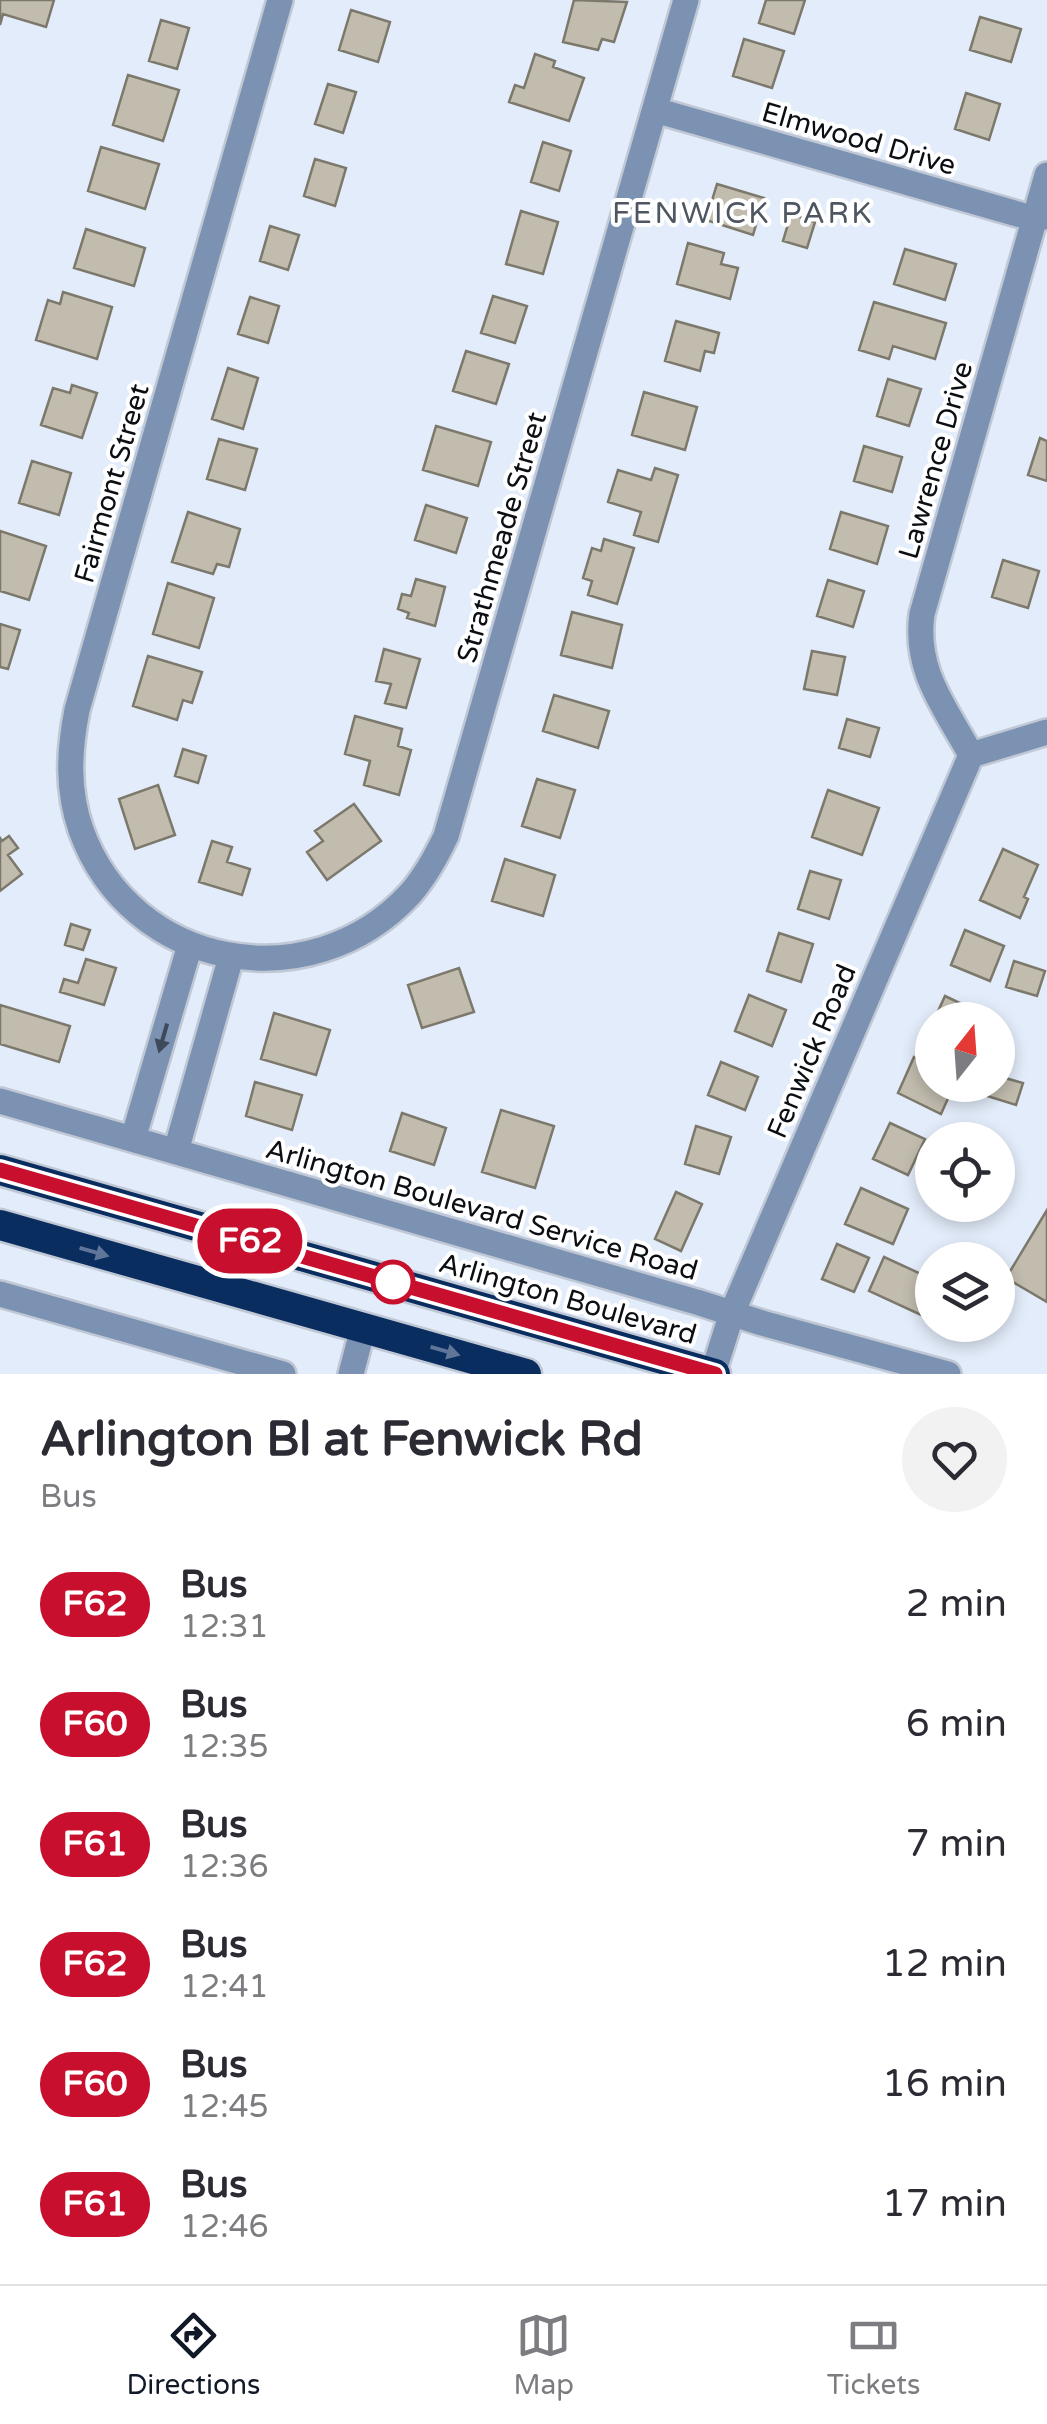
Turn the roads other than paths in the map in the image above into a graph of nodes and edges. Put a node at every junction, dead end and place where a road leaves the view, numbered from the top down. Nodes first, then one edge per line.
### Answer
1 (686, 0) edge
2 (277, 1) edge
3 (654, 110) junction
4 (1047, 175) edge
5 (1041, 218) edge
6 (1047, 732) edge
7 (971, 755) junction
8 (190, 944) junction
9 (232, 957) junction
10 (0, 1101) edge
11 (133, 1139) junction
12 (176, 1152) junction
13 (0, 1170) edge
14 (0, 1226) edge
15 (0, 1294) edge
16 (732, 1313) junction
17 (363, 1328) junction
18 (283, 1374) edge
19 (351, 1374) edge
20 (526, 1374) edge
21 (714, 1374) edge
22 (948, 1374) edge

1 - 3 street, Strathmeade Street
2 - 8 street, Fairmont Street
3 - 5 street, Elmwood Drive
3 - 9 street, Strathmeade Street
4 - 5 street, Lawrence Drive
5 - 7 street, Lawrence Drive
6 - 7 street
7 - 16 street, Fenwick Road
8 - 9 street, Fairmont Street
8 -> 11 street
9 - 12 street
10 - 11 street, Arlington Boulevard Service Road
11 - 12 street, Arlington Boulevard Service Road
12 - 16 street, Arlington Boulevard Service Road
13 - 21 highway, Arlington Boulevard
14 -> 17 highway
15 - 18 street
16 - 21 street, Fenwick Road
16 - 22 street, Arlington Boulevard Service Road
17 - 19 street
17 -> 20 highway

